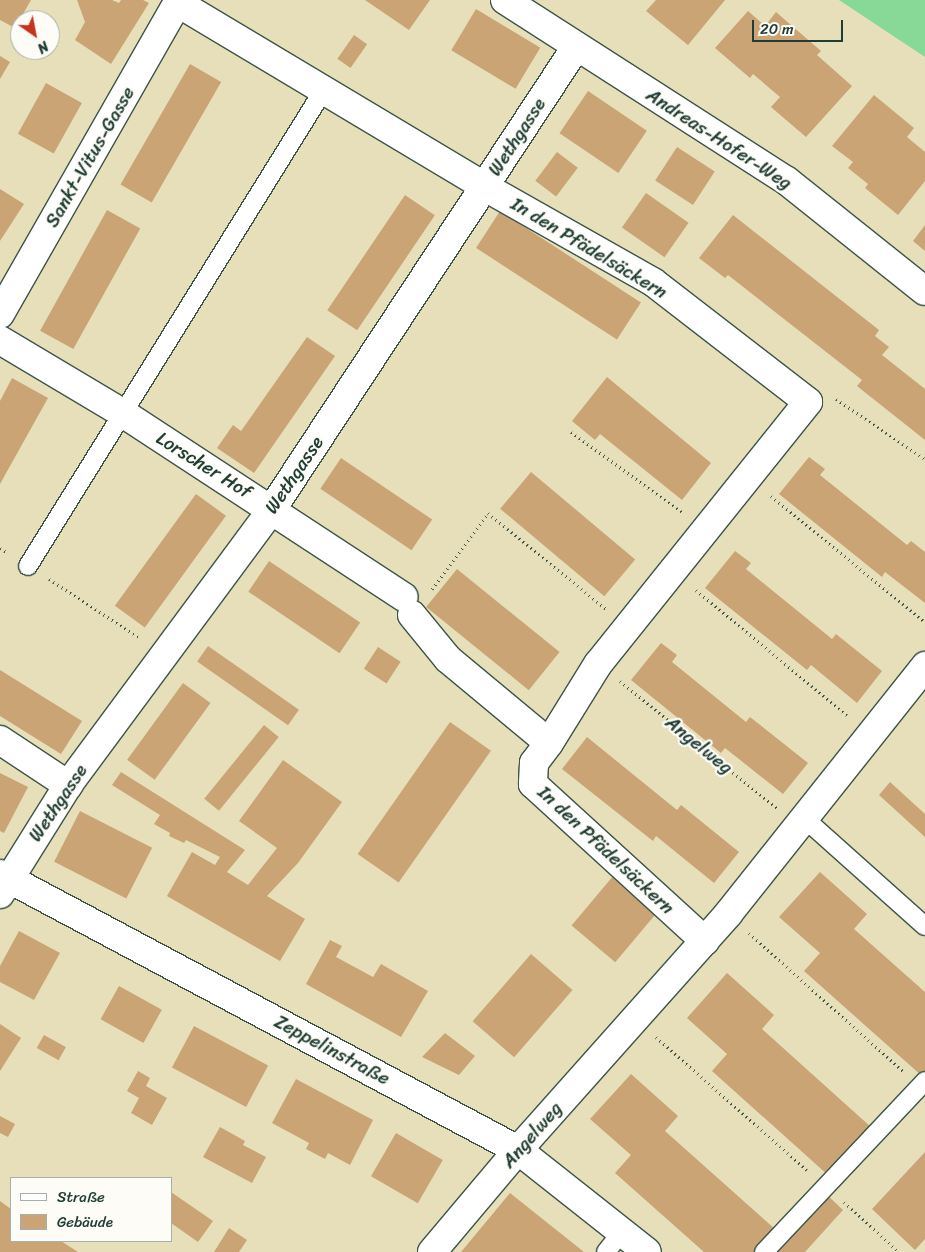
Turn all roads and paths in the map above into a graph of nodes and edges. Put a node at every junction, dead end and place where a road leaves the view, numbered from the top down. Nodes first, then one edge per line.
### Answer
1 (504, 0) edge
2 (178, 2) edge
3 (576, 47) junction
4 (323, 91) junction
5 (485, 187) junction
6 (925, 291) edge
7 (0, 314) edge
8 (0, 340) edge
9 (808, 402) junction
10 (124, 414) junction
11 (571, 432) dead end
12 (925, 459) edge
13 (748, 477) junction
14 (272, 508) junction
15 (706, 530) junction
16 (0, 548) edge
17 (28, 566) junction
18 (674, 571) junction
19 (408, 606) junction
20 (925, 622) edge
21 (627, 626) junction
22 (165, 654) junction
23 (598, 664) junction
24 (925, 666) edge
25 (870, 735) junction
26 (0, 740) edge
27 (549, 743) junction
28 (68, 785) junction
29 (802, 822) junction
30 (3, 882) edge
31 (728, 914) junction
32 (925, 926) edge
33 (705, 941) junction
34 (635, 1019) junction
35 (922, 1084) edge
36 (518, 1150) junction
37 (826, 1186) junction
38 (613, 1242) edge
39 (432, 1252) edge
40 (647, 1252) edge
41 (764, 1252) edge
42 (899, 1252) edge

1 - 3 street, Andreas-Hofer-Weg
2 - 4 street, In den Pfädelsäckern
2 - 7 street, Sankt-Vitus-Gasse
3 - 5 street, Wethgasse
3 - 6 street, Andreas-Hofer-Weg
4 - 5 street, In den Pfädelsäckern
4 - 10 lane
5 - 9 street, In den Pfädelsäckern
5 - 14 street, Wethgasse
8 - 10 street, Lorscher Hof
9 - 12 path
9 - 13 street, In den Pfädelsäckern
10 - 14 street, Lorscher Hof
10 - 17 lane
11 - 15 path
13 - 15 street, In den Pfädelsäckern
13 - 20 path
14 - 19 street, Lorscher Hof
14 - 22 street, Wethgasse
15 - 18 street, In den Pfädelsäckern
16 - 17 path
17 - 22 path
18 - 21 street, In den Pfädelsäckern
18 - 25 path
19 - 21 path
19 - 27 street, Lorscher Hof
21 - 23 street, In den Pfädelsäckern
22 - 28 street, Wethgasse
23 - 27 street, In den Pfädelsäckern
23 - 29 path, Angelweg
24 - 25 street, Angelweg
25 - 29 street, Angelweg
26 - 28 street
27 - 33 street, In den Pfädelsäckern
28 - 30 street, Wethgasse
29 - 31 street, Angelweg
29 - 32 lane
30 - 36 street, Zeppelinstraße
31 - 33 street, Angelweg
31 - 35 path
33 - 34 street, Angelweg
34 - 36 street, Angelweg
34 - 37 path
35 - 37 lane
36 - 38 street, Zeppelinstraße
36 - 39 street, Angelweg
37 - 41 lane
37 - 42 path
38 - 40 street, Zeppelinstraße

